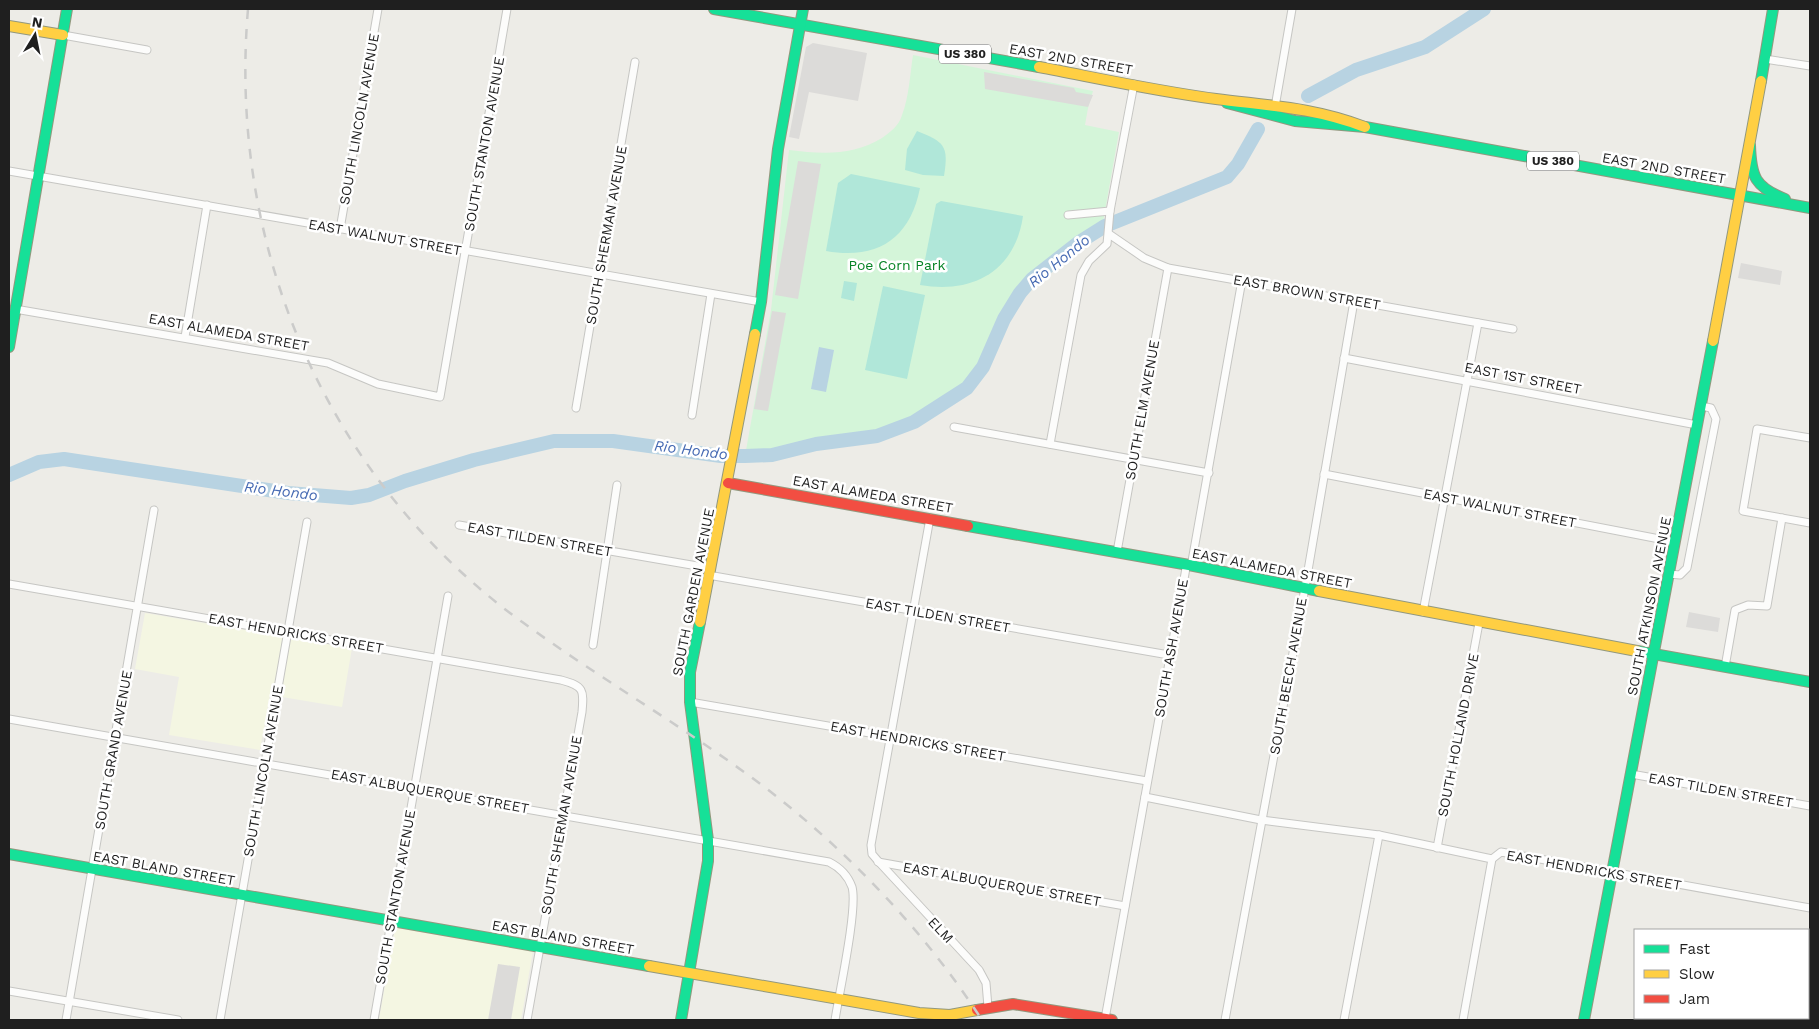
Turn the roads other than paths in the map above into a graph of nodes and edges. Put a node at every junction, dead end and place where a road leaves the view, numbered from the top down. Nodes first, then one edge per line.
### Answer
1 (67, 9) edge
2 (378, 9) edge
3 (507, 9) edge
4 (714, 9) edge
5 (803, 9) edge
6 (1292, 9) edge
7 (1773, 9) edge
8 (800, 25) junction
9 (9, 26) edge
10 (63, 35) junction
11 (147, 50) dead end
12 (1765, 59) junction
13 (636, 62) dead end
14 (1810, 66) edge
15 (1134, 84) junction
16 (1216, 99) junction
17 (1276, 103) junction
18 (1273, 117) junction
19 (1365, 127) junction
20 (1750, 144) junction
21 (9, 171) edge
22 (38, 176) junction
23 (1741, 196) junction
24 (208, 205) junction
25 (1809, 208) edge
26 (1109, 214) junction
27 (1068, 215) dead end
28 (340, 229) junction
29 (1109, 233) junction
30 (465, 252) junction
31 (1168, 268) junction
32 (600, 274) junction
33 (1242, 280) junction
34 (711, 294) junction
35 (1354, 301) junction
36 (761, 302) junction
37 (12, 308) edge
38 (1478, 323) junction
39 (1513, 329) dead end
40 (185, 337) junction
41 (9, 348) edge
42 (1344, 358) junction
43 (1467, 382) junction
44 (440, 397) joint
45 (1701, 406) junction
46 (576, 408) dead end
47 (692, 415) dead end
48 (1697, 425) junction
49 (954, 427) dead end
50 (1810, 438) edge
51 (1050, 444) junction
52 (1133, 460) junction
53 (1209, 473) junction
54 (1324, 474) junction
55 (728, 483) junction
56 (617, 485) dead end
57 (1445, 497) junction
58 (154, 510) dead end
59 (930, 518) junction
60 (1782, 518) junction
61 (307, 522) dead end
62 (1810, 523) edge
63 (459, 525) dead end
64 (1675, 542) junction
65 (608, 550) junction
66 (1117, 552) junction
67 (1189, 565) junction
68 (709, 572) junction
69 (1669, 574) junction
70 (9, 584) edge
71 (1304, 588) junction
72 (448, 596) dead end
73 (138, 606) junction
74 (913, 611) junction
75 (1423, 612) junction
76 (1479, 623) junction
77 (288, 632) junction
78 (593, 645) dead end
79 (1169, 655) junction
80 (1654, 655) junction
81 (437, 658) junction
82 (1725, 667) junction
83 (1810, 682) edge
84 (581, 688) joint
85 (690, 702) junction
86 (9, 719) edge
87 (891, 736) junction
88 (115, 737) junction
89 (265, 762) junction
90 (1631, 774) junction
91 (1147, 781) junction
92 (414, 788) junction
93 (1145, 797) junction
94 (1810, 806) edge
95 (563, 814) junction
96 (1262, 820) junction
97 (1379, 835) junction
98 (708, 840) junction
99 (1437, 848) junction
100 (9, 854) edge
101 (1492, 859) junction
102 (878, 862) junction
103 (92, 869) junction
104 (1612, 873) junction
105 (241, 895) junction
106 (1125, 906) junction
107 (1810, 908) edge
108 (390, 921) junction
109 (539, 948) junction
110 (689, 973) junction
111 (9, 991) edge
112 (838, 999) junction
113 (69, 1002) junction
114 (988, 1007) junction
115 (967, 1016) edge
116 (66, 1020) edge
117 (178, 1020) edge
118 (220, 1020) edge
119 (374, 1020) edge
120 (527, 1020) edge
121 (681, 1020) edge
122 (835, 1020) edge
123 (1109, 1020) edge
124 (1225, 1020) edge
125 (1344, 1020) edge
126 (1463, 1020) edge
127 (1584, 1020) edge

1 - 10 street
2 - 28 street, SOUTH LINCOLN AVENUE
3 - 30 street, SOUTH STANTON AVENUE
4 - 8 street, EAST 2ND STREET / US 380
5 - 8 street, SOUTH GARDEN AVENUE
6 - 17 street
7 - 12 street
8 - 15 street, EAST 2ND STREET / US 380
8 - 36 street, SOUTH GARDEN AVENUE
9 - 10 street
10 - 11 street
10 - 22 street
12 - 14 street
12 - 20 street
13 - 32 street, SOUTH SHERMAN AVENUE
15 - 16 street, EAST 2ND STREET / US 380
15 - 26 street
16 - 17 street, EAST 2ND STREET / US 380
16 - 18 street, EAST 2ND STREET / US 380
17 - 18 street
17 - 19 street, EAST 2ND STREET / US 380
18 - 19 street, EAST 2ND STREET / US 380
19 - 23 street, EAST 2ND STREET / US 380
20 - 23 street, SOUTH ATKINSON AVENUE
20 - 25 street
21 - 22 street, EAST WALNUT STREET
22 - 24 street, EAST WALNUT STREET
22 - 37 street
23 - 25 street, EAST 2ND STREET / US 380
23 - 45 street, SOUTH ATKINSON AVENUE
24 - 28 street, EAST WALNUT STREET
24 - 40 street
26 - 27 street
26 - 29 street
28 - 30 street, EAST WALNUT STREET
29 - 31 street, EAST BROWN STREET
29 - 51 street
30 - 32 street, EAST WALNUT STREET
30 - 44 street, SOUTH STANTON AVENUE
31 - 33 street, EAST BROWN STREET
31 - 52 street, SOUTH ELM AVENUE
32 - 34 street, EAST WALNUT STREET
32 - 46 street, SOUTH SHERMAN AVENUE
33 - 35 street, EAST BROWN STREET
33 - 53 street, SOUTH ASH AVENUE
34 - 36 street, EAST WALNUT STREET
34 - 47 street
35 - 38 street, EAST BROWN STREET
35 - 42 street, SOUTH BEECH AVENUE
36 - 55 street, SOUTH GARDEN AVENUE
37 - 40 street, EAST ALAMEDA STREET
37 - 41 street
38 - 39 street, EAST BROWN STREET
38 - 43 street
40 - 44 street, EAST ALAMEDA STREET
42 - 43 street, EAST 1ST STREET
42 - 54 street, SOUTH BEECH AVENUE
43 - 48 street, EAST 1ST STREET
43 - 57 street
45 - 48 street, SOUTH ATKINSON AVENUE
45 - 69 street
48 - 64 street, SOUTH ATKINSON AVENUE
49 - 51 street
50 - 60 street
51 - 52 street
52 - 53 street
52 - 66 street, SOUTH ELM AVENUE
53 - 67 street, SOUTH ASH AVENUE
54 - 57 street, EAST WALNUT STREET
54 - 71 street, SOUTH BEECH AVENUE
55 - 59 street, EAST ALAMEDA STREET
55 - 68 street, SOUTH GARDEN AVENUE
56 - 65 street
57 - 64 street, EAST WALNUT STREET
57 - 75 street
58 - 73 street, SOUTH GRAND AVENUE
59 - 66 street, EAST ALAMEDA STREET
59 - 74 street
60 - 62 street
60 - 82 street
61 - 77 street, SOUTH LINCOLN AVENUE
63 - 65 street, EAST TILDEN STREET
64 - 69 street, SOUTH ATKINSON AVENUE
65 - 68 street, EAST TILDEN STREET
65 - 78 street
66 - 67 street, EAST ALAMEDA STREET
67 - 71 street, EAST ALAMEDA STREET
67 - 79 street, SOUTH ASH AVENUE
68 - 74 street, EAST TILDEN STREET
68 - 85 street, SOUTH GARDEN AVENUE
69 - 80 street, SOUTH ATKINSON AVENUE
70 - 73 street, EAST HENDRICKS STREET
71 - 75 street, EAST ALAMEDA STREET
71 - 96 street, SOUTH BEECH AVENUE
72 - 81 street, SOUTH STANTON AVENUE
73 - 77 street, EAST HENDRICKS STREET
73 - 88 street, SOUTH GRAND AVENUE
74 - 79 street, EAST TILDEN STREET
74 - 87 street
75 - 76 street, EAST ALAMEDA STREET
76 - 80 street, EAST ALAMEDA STREET
76 - 99 street, SOUTH HOLLAND DRIVE
77 - 81 street, EAST HENDRICKS STREET
77 - 89 street, SOUTH LINCOLN AVENUE
79 - 91 street, SOUTH ASH AVENUE
80 - 82 street, EAST ALAMEDA STREET
80 - 90 street, SOUTH ATKINSON AVENUE
81 - 84 street, EAST HENDRICKS STREET
81 - 92 street, SOUTH STANTON AVENUE
82 - 83 street, EAST ALAMEDA STREET
84 - 95 street, SOUTH SHERMAN AVENUE
85 - 87 street, EAST HENDRICKS STREET
85 - 98 street, SOUTH GARDEN AVENUE
86 - 88 street, EAST ALBUQUERQUE STREET
87 - 91 street, EAST HENDRICKS STREET
87 - 102 street
88 - 89 street, EAST ALBUQUERQUE STREET
88 - 103 street, SOUTH GRAND AVENUE
89 - 92 street, EAST ALBUQUERQUE STREET
89 - 105 street, SOUTH LINCOLN AVENUE
90 - 94 street, EAST TILDEN STREET
90 - 104 street, SOUTH ATKINSON AVENUE
91 - 93 street, SOUTH ASH AVENUE
92 - 95 street, EAST ALBUQUERQUE STREET
92 - 108 street, SOUTH STANTON AVENUE
93 - 96 street, EAST HENDRICKS STREET
93 - 106 street, SOUTH ASH AVENUE
95 - 98 street, EAST ALBUQUERQUE STREET
95 - 109 street, SOUTH SHERMAN AVENUE
96 - 97 street, EAST HENDRICKS STREET
96 - 124 street, SOUTH BEECH AVENUE
97 - 99 street, EAST HENDRICKS STREET
97 - 125 street
98 - 110 street, SOUTH GARDEN AVENUE
98 - 112 street, EAST ALBUQUERQUE STREET
99 - 101 street, EAST HENDRICKS STREET
100 - 103 street, EAST BLAND STREET
101 - 104 street, EAST HENDRICKS STREET
101 - 126 street
102 - 106 street, EAST ALBUQUERQUE STREET
102 - 114 street, ELM
103 - 105 street, EAST BLAND STREET
103 - 113 street, SOUTH GRAND AVENUE
104 - 107 street, EAST HENDRICKS STREET
104 - 127 street, SOUTH ATKINSON AVENUE
105 - 108 street, EAST BLAND STREET
105 - 118 street, SOUTH LINCOLN AVENUE
106 - 123 street, SOUTH ASH AVENUE
108 - 109 street, EAST BLAND STREET
108 - 119 street, SOUTH STANTON AVENUE
109 - 110 street, EAST BLAND STREET
109 - 120 street, SOUTH SHERMAN AVENUE
110 - 112 street, EAST BLAND STREET
110 - 121 street, SOUTH GARDEN AVENUE
111 - 113 street
112 - 115 street, EAST BLAND STREET
112 - 122 street
113 - 116 street, SOUTH GRAND AVENUE
113 - 117 street
114 - 115 street, EAST BLAND STREET
114 - 123 street, EAST BLAND STREET

